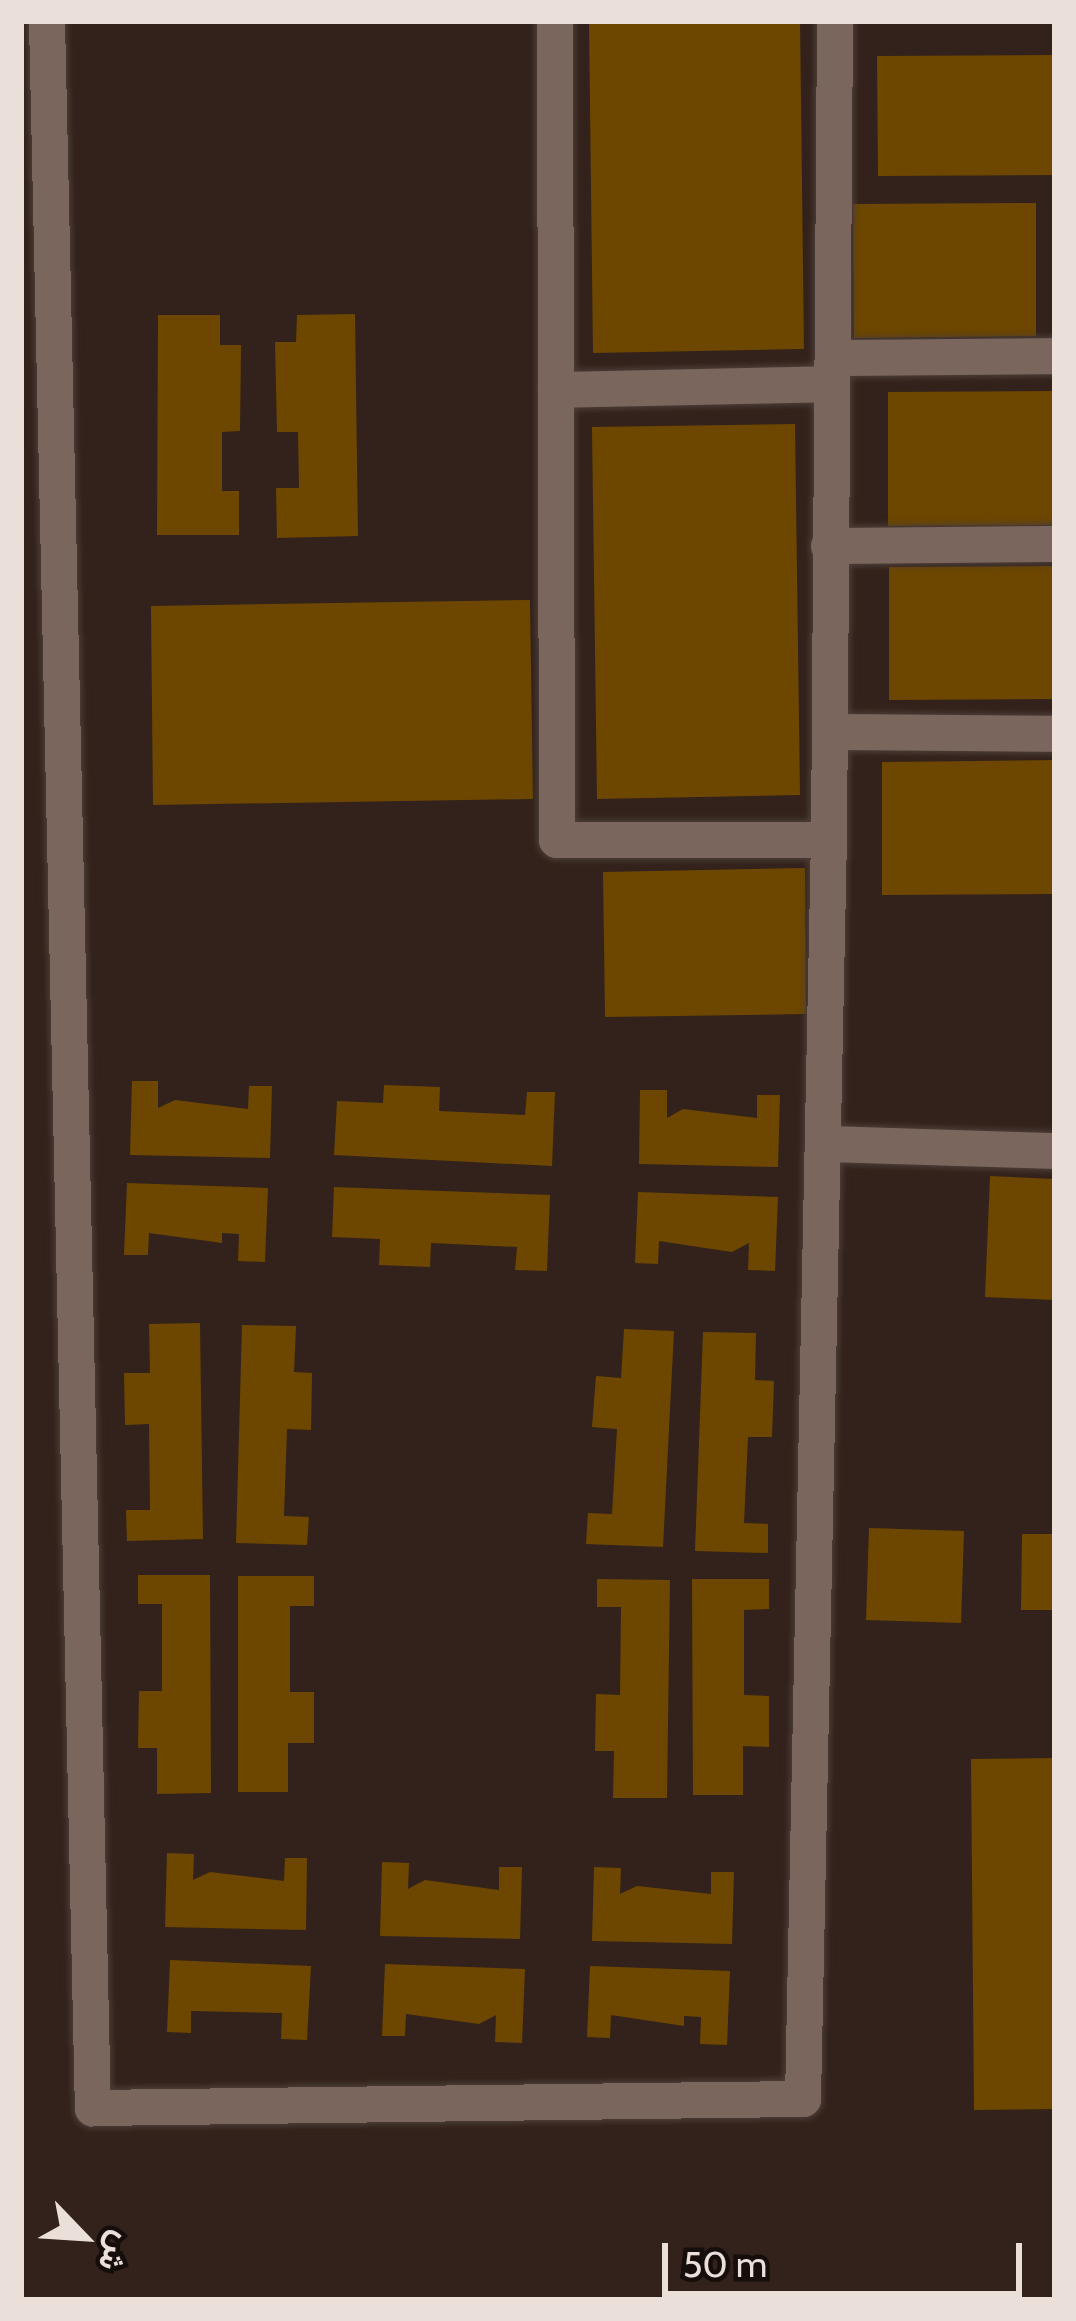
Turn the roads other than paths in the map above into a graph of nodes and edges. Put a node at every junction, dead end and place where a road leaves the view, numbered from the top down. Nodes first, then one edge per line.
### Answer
1 (47, 21) edge
2 (555, 21) edge
3 (836, 21) edge
4 (1055, 356) edge
5 (833, 371) junction
6 (556, 390) junction
7 (1055, 544) edge
8 (829, 546) junction
9 (830, 732) junction
10 (1055, 734) edge
11 (829, 840) junction
12 (830, 1144) junction
13 (1055, 1151) edge

1 - 12 street
2 - 6 street
3 - 5 street
4 - 5 street
5 - 6 street
5 - 8 street
6 - 11 street
7 - 8 street
8 - 9 street
9 - 10 street
9 - 11 street
11 - 12 street
12 - 13 street

